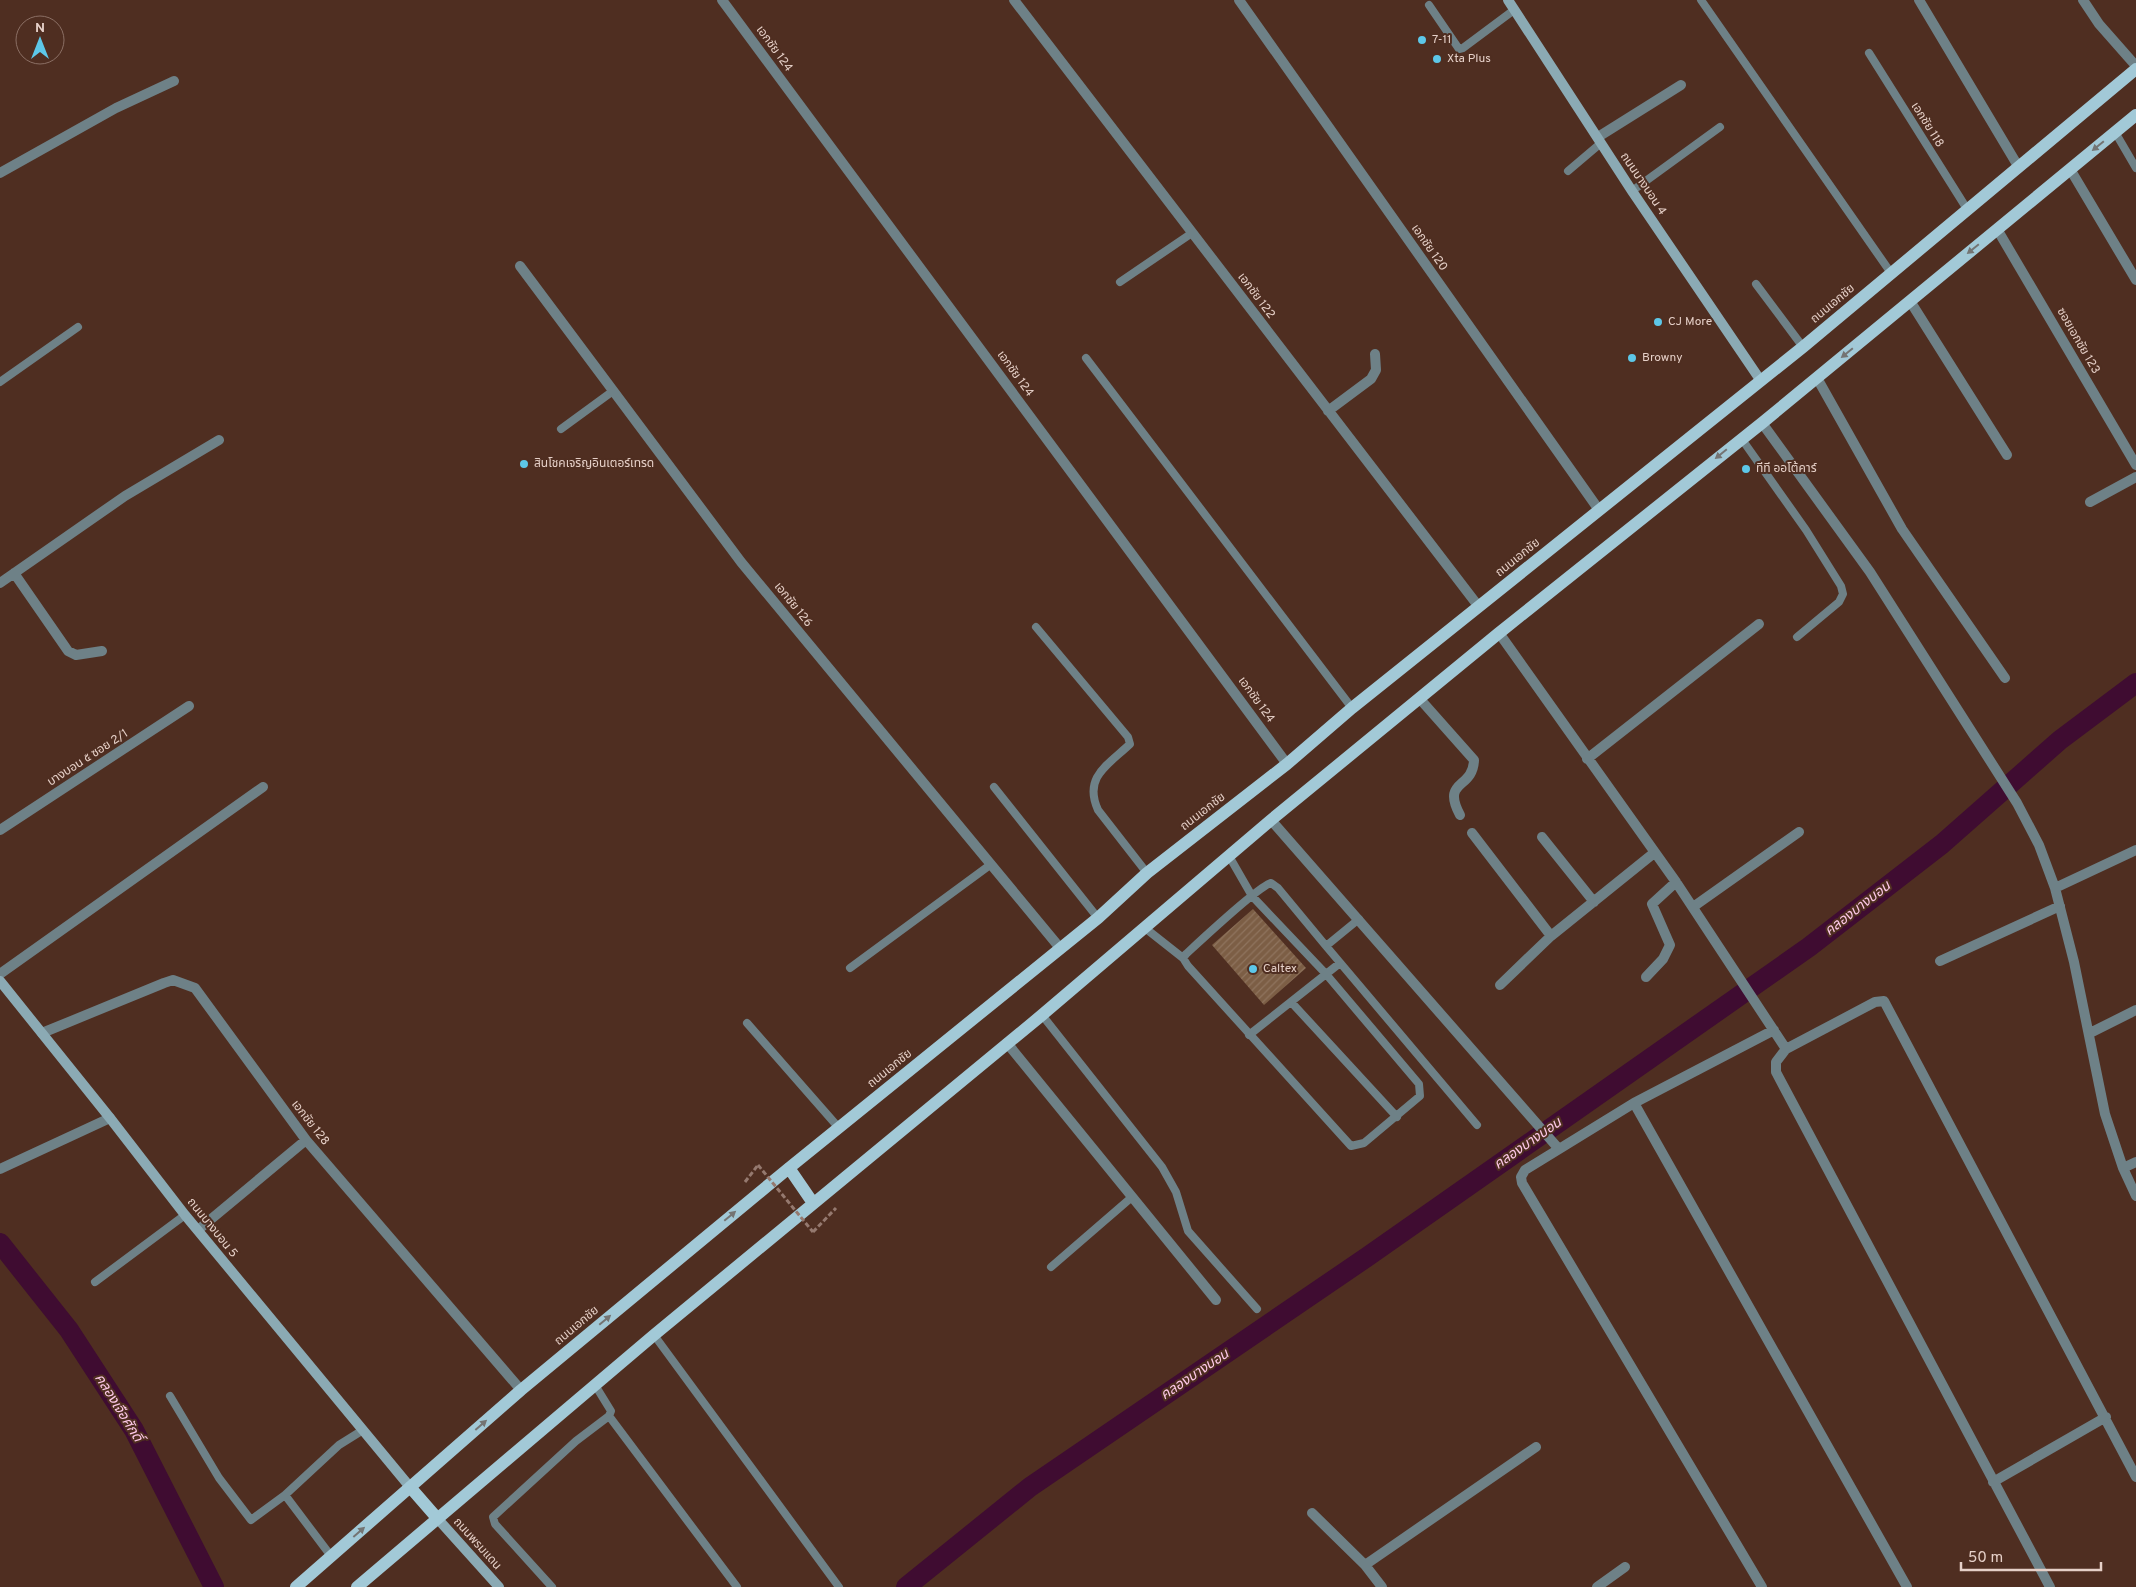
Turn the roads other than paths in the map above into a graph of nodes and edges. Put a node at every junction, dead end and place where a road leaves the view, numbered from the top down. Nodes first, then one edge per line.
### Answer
1 (722, 0) edge
2 (1014, 0) edge
3 (1239, 0) edge
4 (1508, 0) edge
5 (1701, 0) edge
6 (1919, 0) edge
7 (2083, 0) edge
8 (1429, 5) dead end
9 (1514, 10) junction
10 (1869, 53) dead end
11 (2136, 68) edge
12 (174, 81) dead end
13 (1681, 85) dead end
14 (2136, 115) edge
15 (1720, 127) dead end
16 (2115, 132) junction
17 (1599, 140) junction
18 (2018, 166) junction
19 (2136, 168) edge
20 (2070, 169) junction
21 (1568, 171) dead end
22 (0, 173) edge
23 (1632, 191) junction
24 (1966, 209) junction
25 (1998, 229) junction
26 (1192, 233) junction
27 (520, 266) dead end
28 (1891, 273) junction
29 (2136, 280) edge
30 (1120, 282) dead end
31 (1756, 284) dead end
32 (1910, 301) junction
33 (78, 327) dead end
34 (1803, 347) junction
35 (1375, 354) dead end
36 (1086, 358) dead end
37 (1817, 378) junction
38 (1761, 381) junction
39 (0, 382) edge
40 (613, 391) junction
41 (1328, 411) junction
42 (1762, 423) junction
43 (561, 430) dead end
44 (1741, 438) junction
45 (219, 440) dead end
46 (2007, 455) dead end
47 (2136, 465) edge
48 (2136, 477) edge
49 (2090, 502) dead end
50 (1599, 510) junction
51 (14, 573) junction
52 (0, 583) edge
53 (1479, 607) junction
54 (1759, 624) dead end
55 (1036, 627) dead end
56 (1498, 634) junction
57 (1797, 637) dead end
58 (102, 651) dead end
59 (2005, 678) dead end
60 (1419, 698) junction
61 (189, 706) dead end
62 (1352, 708) junction
63 (1587, 759) junction
64 (1287, 764) junction
65 (264, 787) dead end
66 (994, 787) dead end
67 (1460, 816) dead end
68 (1271, 820) junction
69 (0, 830) edge
70 (1800, 832) dead end
71 (1472, 834) dead end
72 (1542, 837) dead end
73 (2136, 850) edge
74 (1654, 853) junction
75 (1229, 856) junction
76 (990, 865) junction
77 (1148, 873) junction
78 (1676, 882) junction
79 (2055, 888) junction
80 (1252, 896) junction
81 (1594, 902) junction
82 (2060, 906) junction
83 (1693, 907) junction
84 (1098, 918) junction
85 (1358, 920) junction
86 (1145, 928) junction
87 (1551, 936) junction
88 (1326, 946) junction
89 (1060, 948) junction
90 (1183, 958) junction
91 (1940, 961) dead end
92 (1340, 963) junction
93 (850, 968) dead end
94 (0, 974) edge
95 (1326, 974) junction
96 (1646, 977) dead end
97 (0, 981) edge
98 (1500, 985) dead end
99 (1292, 1003) junction
100 (2136, 1010) edge
101 (1042, 1015) junction
102 (747, 1023) dead end
103 (1774, 1030) junction
104 (42, 1033) junction
105 (2090, 1033) junction
106 (1249, 1035) junction
107 (1007, 1043) junction
108 (1786, 1049) junction
109 (1634, 1103) junction
110 (1397, 1117) junction
111 (110, 1118) junction
112 (1477, 1125) dead end
113 (839, 1128) junction
114 (306, 1140) junction
115 (1558, 1148) junction
116 (2136, 1162) edge
117 (789, 1168) junction
118 (2123, 1168) junction
119 (0, 1169) edge
120 (2136, 1196) edge
121 (1132, 1197) junction
122 (813, 1203) junction
123 (185, 1215) junction
124 (198, 1230) junction
125 (1051, 1267) dead end
126 (95, 1282) dead end
127 (1216, 1300) dead end
128 (1257, 1309) dead end
129 (654, 1335) junction
130 (595, 1385) junction
131 (521, 1390) junction
132 (170, 1396) dead end
133 (609, 1416) junction
134 (2106, 1417) junction
135 (363, 1430) junction
136 (1536, 1447) dead end
137 (2136, 1477) edge
138 (1993, 1482) junction
139 (410, 1487) junction
140 (285, 1495) junction
141 (1312, 1513) dead end
142 (437, 1518) junction
143 (332, 1556) junction
144 (1365, 1565) junction
145 (1625, 1567) dead end
146 (296, 1587) edge
147 (357, 1587) edge
148 (499, 1587) edge
149 (552, 1587) edge
150 (737, 1587) edge
151 (839, 1587) edge
152 (1382, 1587) edge
153 (1597, 1587) edge
154 (1762, 1587) edge
155 (1907, 1587) edge
156 (2050, 1587) edge

1 - 64 street, เอกชัย 124
2 - 26 street, เอกชัย 122
3 - 50 street, เอกชัย 120
4 - 9 main road, ถนนบางบอน 4
5 - 28 lane
6 - 18 street
7 - 11 street
8 - 9 lane
9 - 17 main road, ถนนบางบอน 4
10 - 24 lane, เอกชัย 118
11 - 18 main road, ถนนเอกชัย
12 - 22 street
13 - 17 street
14 - 16 main road
15 - 23 lane
16 - 19 lane
16 -> 20 main road
17 - 21 lane
17 - 23 main road, ถนนบางบอน 4
18 - 24 main road, ถนนเอกชัย
20 - 25 main road
20 - 29 street
23 - 38 main road, ถนนบางบอน 4
24 - 28 main road, ถนนเอกชัย
25 -> 32 main road
25 - 47 street, ซอยเอกชัย 123
26 - 30 lane
26 - 41 street, เอกชัย 122
27 - 40 street, เอกชัย 126
28 - 34 main road, ถนนเอกชัย
31 - 34 lane
32 -> 37 main road
32 - 46 street
33 - 39 lane
34 - 38 main road, ถนนเอกชัย
35 - 41 street
36 - 62 lane
37 - 42 main road
37 - 59 street
38 - 50 main road, ถนนเอกชัย
40 - 43 lane
40 - 76 street, เอกชัย 126
41 - 53 street, เอกชัย 122
42 - 44 main road
42 - 79 street
44 -> 56 main road
44 - 57 lane
45 - 51 street
48 - 49 street
50 - 53 main road, ถนนเอกชัย
51 - 52 street
51 - 58 street
53 - 62 main road, ถนนเอกชัย
54 - 63 street
55 - 77 lane
56 - 60 main road
56 - 63 street
60 - 67 street
60 - 68 main road
61 - 69 street, บางบอน ๕ ซอย 2/1
62 - 64 main road, ถนนเอกชัย
63 - 74 street
64 - 77 main road, ถนนเอกชัย
65 - 94 street
66 - 84 lane
68 - 75 main road
68 - 85 street
70 - 83 street
71 - 87 street
72 - 81 street
73 - 79 street
74 - 78 street
74 - 81 street
75 - 80 lane
75 - 86 main road
76 - 89 street, เอกชัย 126
76 - 93 lane
77 - 84 main road, ถนนเอกชัย
78 - 83 street
78 - 96 street
79 - 82 street
80 - 88 lane
80 - 90 lane
80 - 95 lane
81 - 87 street
82 - 91 street
82 - 105 street
83 - 103 street
84 - 89 main road, ถนนเอกชัย
85 - 88 lane
85 - 115 street
86 - 90 lane
86 - 101 main road
87 - 98 street
88 - 92 lane
89 - 113 main road, ถนนเอกชัย
90 - 106 lane
92 - 95 lane
92 - 112 lane
95 - 99 lane
95 - 110 lane
97 - 104 main road, ถนนบางบอน 5
99 - 106 lane
99 - 110 lane
100 - 105 street
101 - 107 main road
101 - 128 lane
102 - 113 lane
103 - 108 street
103 - 109 street
104 - 111 main road, ถนนบางบอน 5
104 - 114 street, เอกชัย 128
105 - 118 street
106 - 110 lane
107 - 121 street
107 - 122 main road
108 - 134 street
108 - 138 street
109 - 115 street
109 - 155 street
111 - 119 street
111 - 123 main road, ถนนบางบอน 5
113 - 117 main road, ถนนเอกชัย
114 - 124 street
114 - 131 street, เอกชัย 128
115 - 154 street
116 - 118 street
117 - 122 main road
131 -> 117 main road, ถนนเอกชัย
118 - 120 street
121 - 125 lane
121 - 127 street
122 - 129 main road
123 - 124 main road, ถนนบางบอน 5
123 - 126 lane
124 - 135 main road, ถนนบางบอน 5
129 - 130 main road
129 - 151 lane
130 - 133 lane
130 - 142 main road
139 -> 131 main road, ถนนเอกชัย
132 - 140 lane
133 - 149 lane
133 - 150 lane
134 - 137 street
134 - 138 street
135 - 139 main road, ถนนบางบอน 5
135 - 140 lane
136 - 144 street
138 - 156 street
139 - 142 main road
143 -> 139 main road, ถนนเอกชัย
140 - 143 lane
141 - 144 street
142 - 147 main road
142 - 148 main road, ถนนพรมแดน
143 - 146 main road, ถนนเอกชัย
144 - 152 street
145 - 153 street

